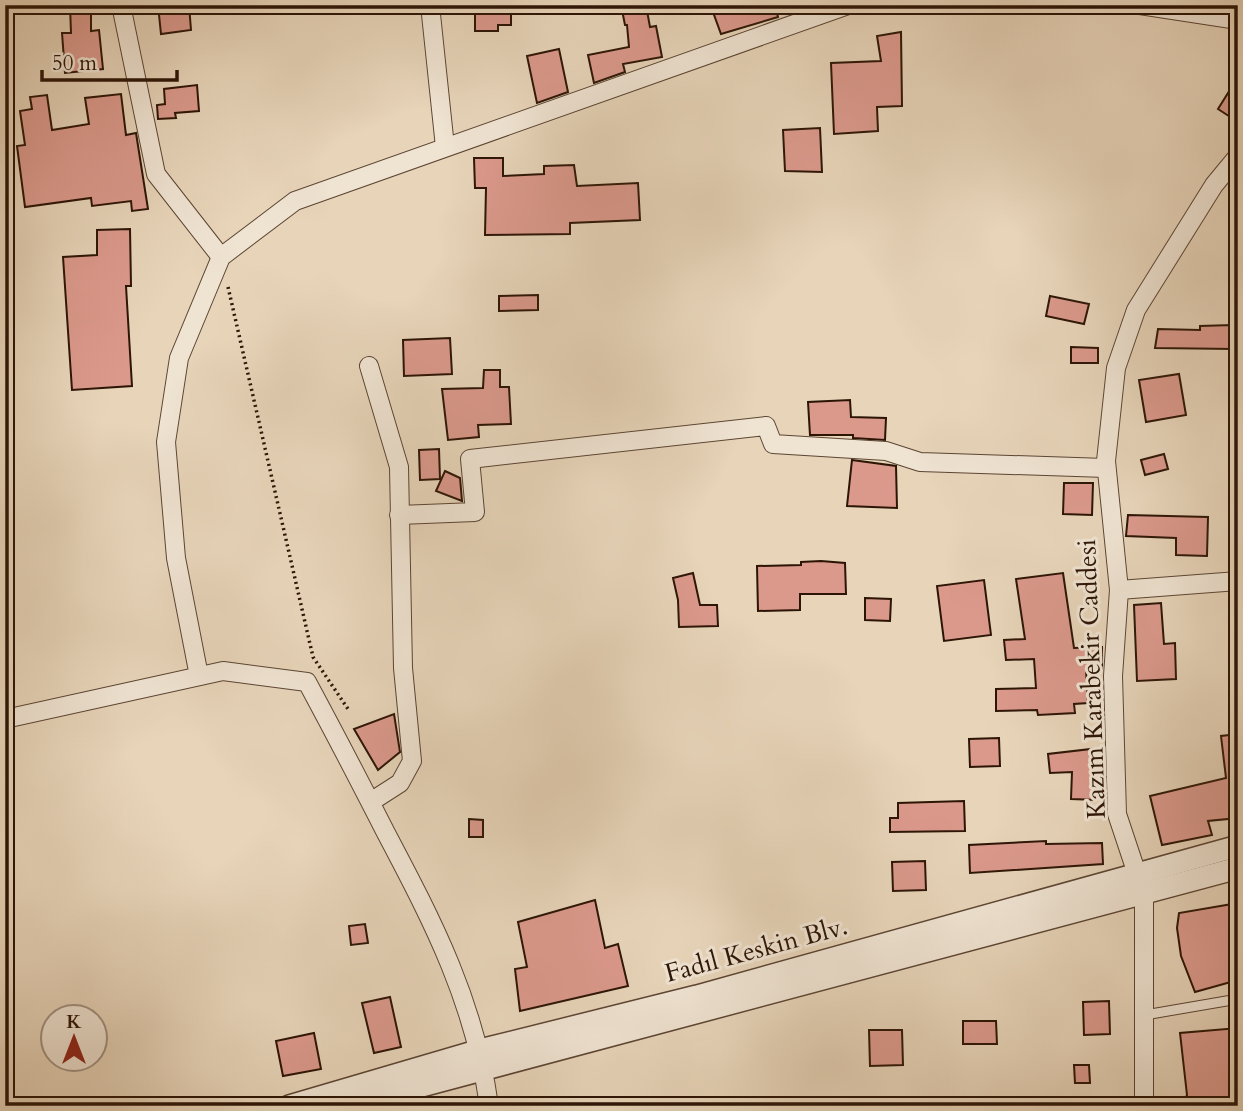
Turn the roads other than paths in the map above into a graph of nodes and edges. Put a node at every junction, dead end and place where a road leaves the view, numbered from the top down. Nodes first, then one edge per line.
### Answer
1 (121, 5) edge
2 (430, 5) edge
3 (848, 5) edge
4 (1140, 5) edge
5 (1238, 20) edge
6 (445, 147) junction
7 (1238, 156) edge
8 (221, 257) junction
9 (369, 366) dead end
10 (1106, 468) junction
11 (399, 515) junction
12 (1238, 581) edge
13 (1119, 590) junction
14 (199, 676) junction
15 (5, 719) edge
16 (372, 801) junction
17 (1238, 846) edge
18 (1238, 868) edge
19 (1137, 873) junction
20 (1144, 895) junction
21 (1238, 999) edge
22 (1144, 1015) junction
23 (482, 1060) junction
24 (289, 1106) edge
25 (347, 1106) edge
26 (489, 1106) edge
27 (1144, 1106) edge

1 - 8 street
2 - 6 street
3 - 6 street
4 - 5 street
6 - 8 street
7 - 10 street, Kazım Karabekir Caddesi
8 - 14 street
9 - 11 street
10 - 11 street
10 - 13 street, Kazım Karabekir Caddesi
11 - 16 street
12 - 13 street
13 - 19 street, Kazım Karabekir Caddesi
14 - 15 street
14 - 16 street
16 - 23 street
17 - 19 street, Fadıl Keskin Blv.
18 - 20 street, Fadıl Keskin Blv.
19 - 20 street, Kazım Karabekir Caddesi
19 - 23 street, Fadıl Keskin Blv.
20 - 22 street, Kazım Karabekir Caddesi
20 - 23 street, Fadıl Keskin Blv.
21 - 22 lane
22 - 27 street, Kazım Karabekir Caddesi
23 - 24 street, Fadıl Keskin Blv.
23 - 25 street, Fadıl Keskin Blv.
23 - 26 street

